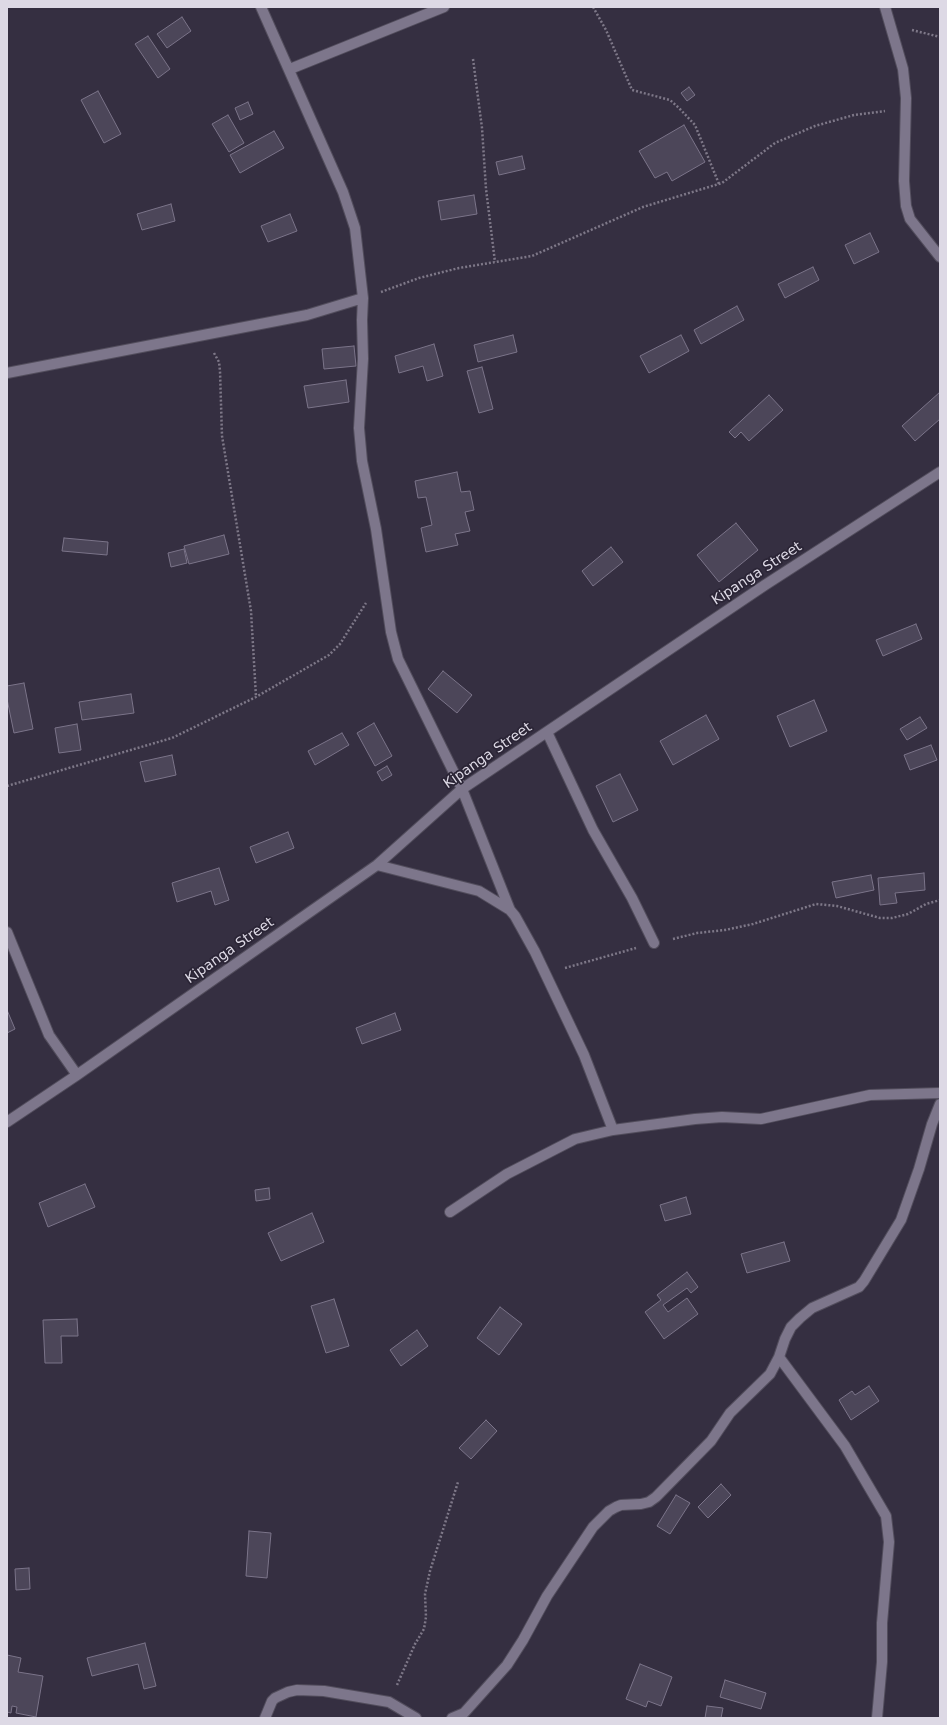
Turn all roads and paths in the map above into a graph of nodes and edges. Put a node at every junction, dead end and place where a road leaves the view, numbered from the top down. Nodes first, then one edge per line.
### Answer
1 (261, 7) edge
2 (444, 7) edge
3 (593, 7) edge
4 (886, 7) edge
5 (890, 24) junction
6 (940, 37) edge
7 (473, 60) dead end
8 (290, 69) junction
9 (906, 108) junction
10 (719, 184) junction
11 (940, 257) edge
12 (495, 262) junction
13 (363, 298) junction
14 (203, 336) junction
15 (7, 373) edge
16 (940, 472) edge
17 (382, 577) junction
18 (256, 697) junction
19 (547, 732) junction
20 (7, 786) edge
21 (462, 789) junction
22 (377, 865) junction
23 (940, 900) edge
24 (510, 910) junction
25 (7, 932) edge
26 (654, 943) junction
27 (546, 973) junction
28 (77, 1075) junction
29 (940, 1093) edge
30 (940, 1104) edge
31 (7, 1122) edge
32 (613, 1130) junction
33 (450, 1212) dead end
34 (779, 1357) junction
35 (458, 1482) dead end
36 (389, 1702) junction
37 (265, 1718) edge
38 (416, 1718) edge
39 (452, 1718) edge
40 (877, 1718) edge

1 - 8 street
2 - 8 street
3 - 10 path
4 - 5 street
5 - 6 path
5 - 9 street
7 - 12 path
8 - 13 street
9 - 10 path
9 - 11 street
10 - 12 path
12 - 13 path
13 - 14 street
13 - 17 street
14 - 15 street
14 - 18 path
16 - 19 street, Kipanga Street
17 - 18 path
17 - 21 street
18 - 20 path
19 - 21 street, Kipanga Street
19 - 26 street
21 - 22 street, Kipanga Street
21 - 24 street
22 - 24 street
22 - 28 street, Kipanga Street
23 - 26 path
24 - 27 street
25 - 28 street
26 - 27 path
27 - 32 street
28 - 31 street, Kipanga Street
29 - 32 street
30 - 34 street
32 - 33 street
34 - 39 street
34 - 40 street
35 - 36 path
36 - 37 street
36 - 38 street

